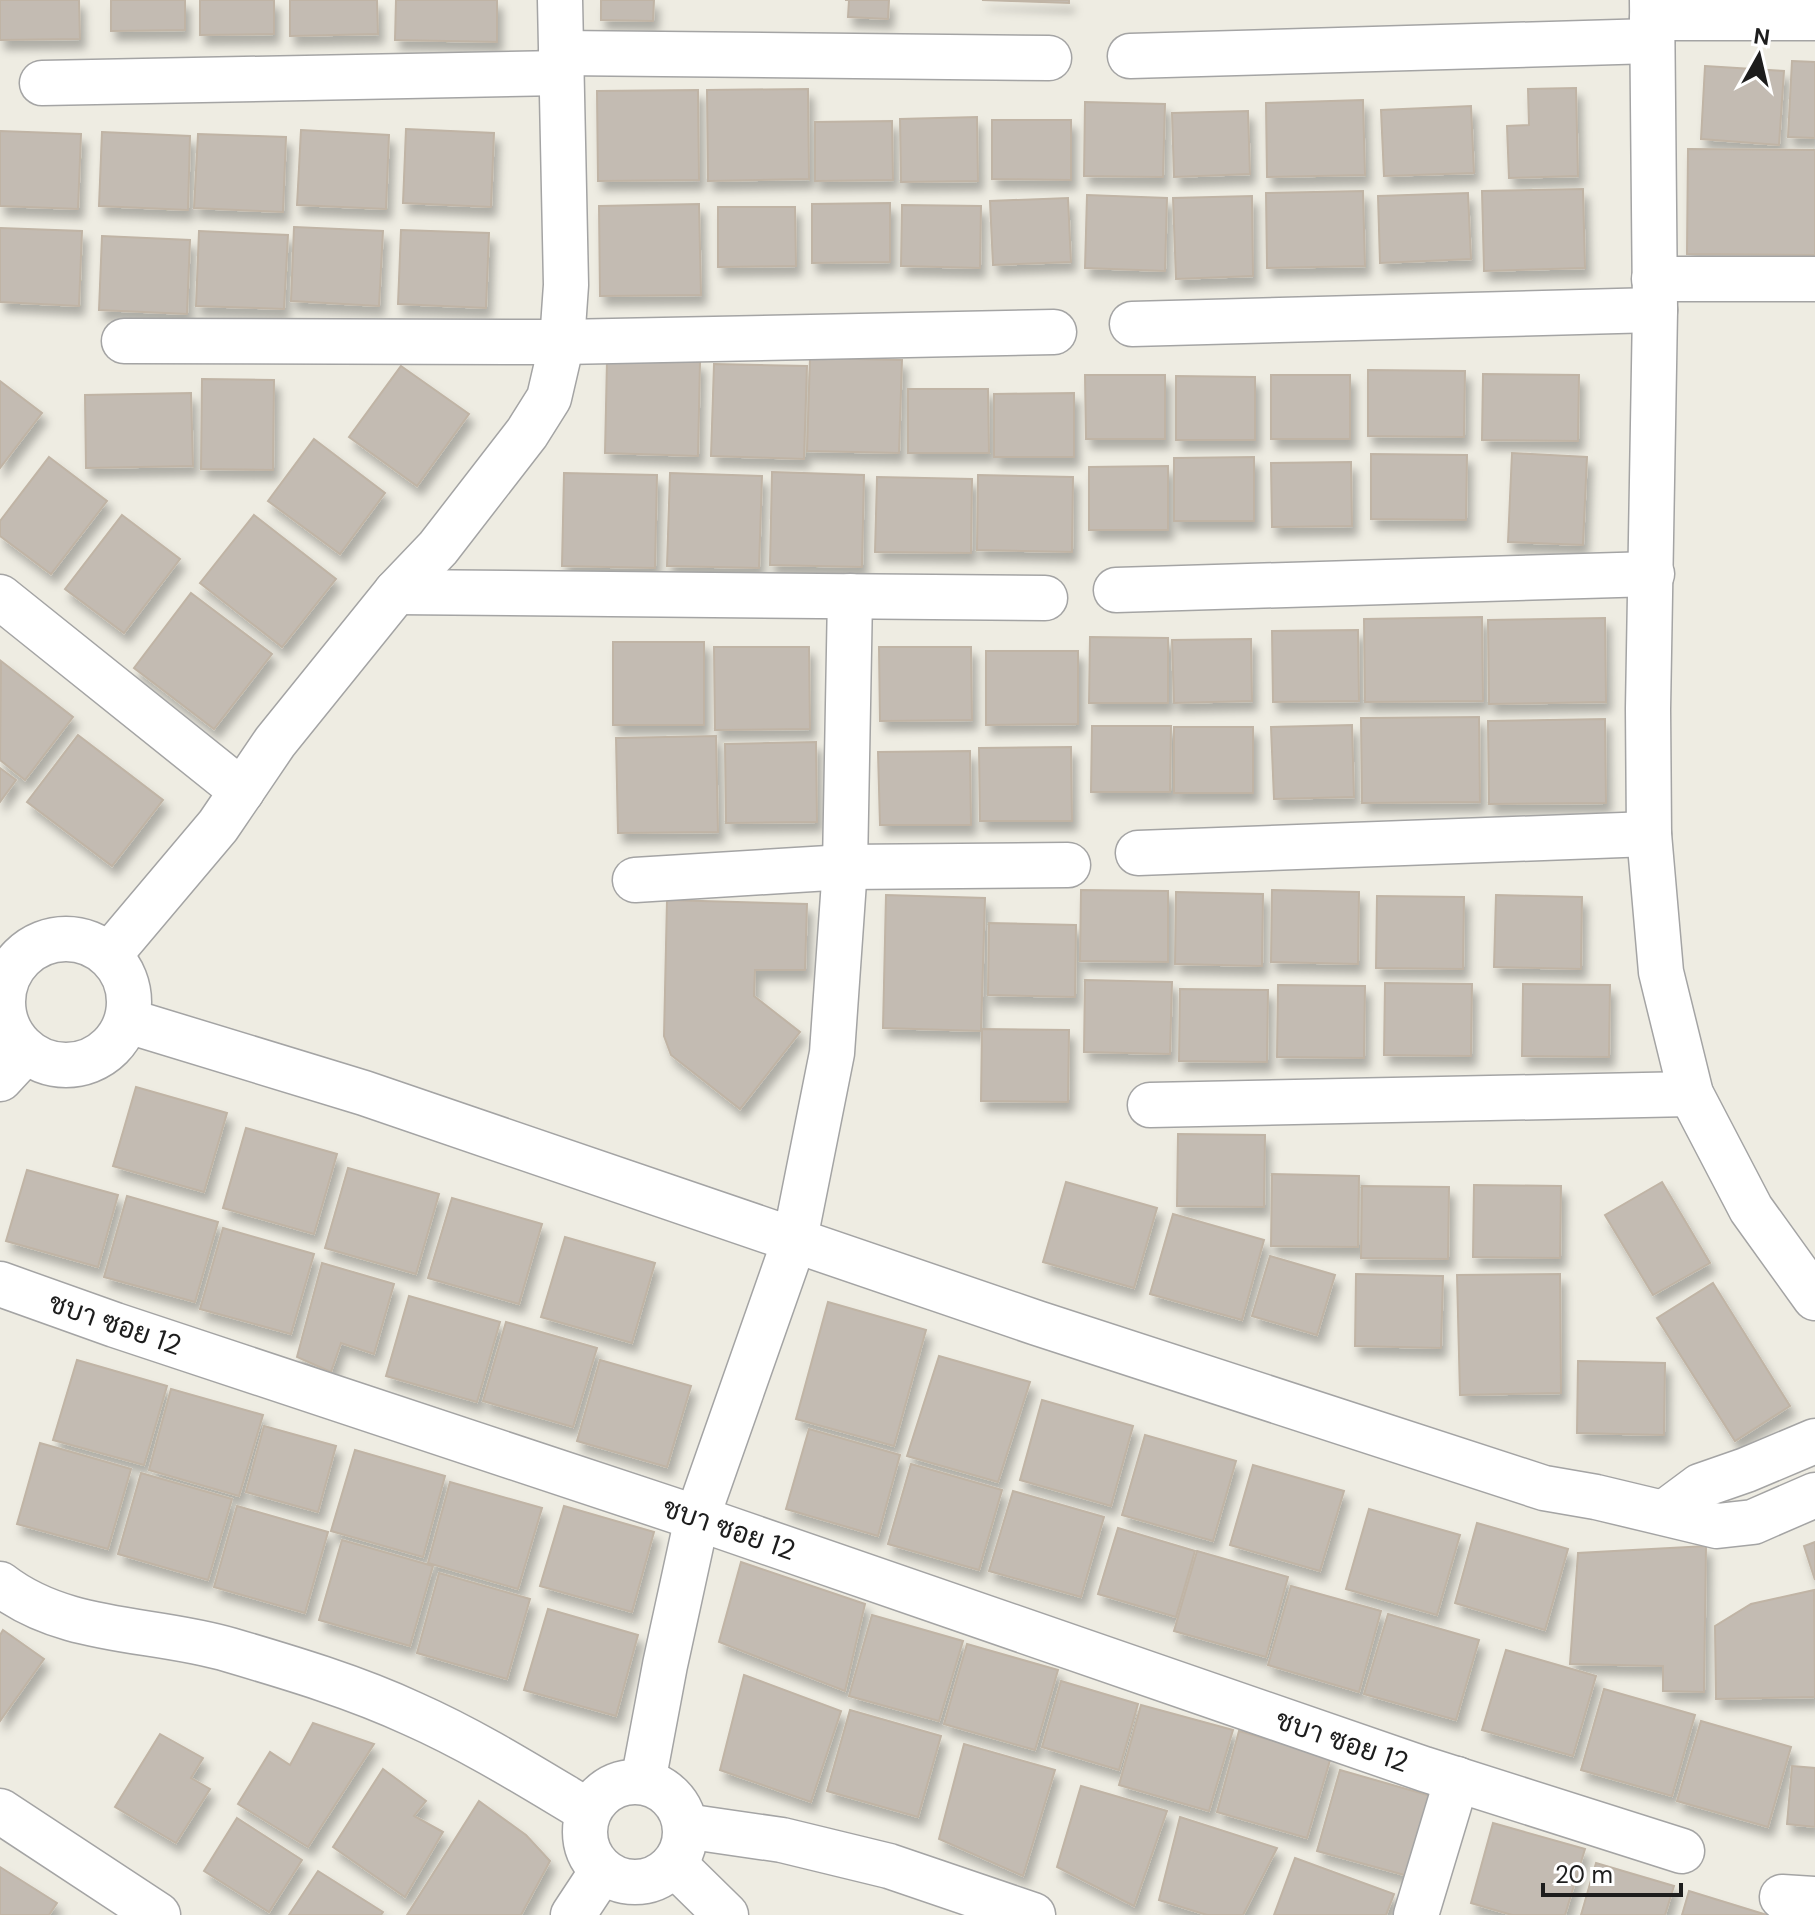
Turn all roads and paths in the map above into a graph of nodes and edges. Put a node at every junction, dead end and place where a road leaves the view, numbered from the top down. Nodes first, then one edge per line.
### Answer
1 (560, 0) edge
2 (1815, 18) edge
3 (1652, 19) edge
4 (1130, 56) dead end
5 (1049, 58) dead end
6 (561, 63) junction
7 (42, 83) dead end
8 (1815, 279) edge
9 (1655, 294) junction
10 (1132, 324) dead end
11 (1054, 332) dead end
12 (124, 341) dead end
13 (562, 342) junction
14 (1652, 574) junction
15 (1116, 590) dead end
16 (396, 592) junction
17 (850, 596) junction
18 (0, 597) edge
19 (1045, 598) dead end
20 (242, 791) junction
21 (1649, 834) junction
22 (1138, 853) dead end
23 (1068, 865) dead end
24 (845, 867) junction
25 (635, 880) dead end
26 (110, 954) junction
27 (5, 967) edge
28 (128, 1021) junction
29 (12, 1065) edge
30 (1691, 1094) junction
31 (1150, 1105) dead end
32 (795, 1239) junction
33 (0, 1284) edge
34 (1815, 1298) edge
35 (1815, 1441) edge
36 (1815, 1495) edge
37 (1665, 1512) junction
38 (697, 1518) junction
39 (0, 1584) edge
40 (1457, 1779) junction
41 (643, 1782) junction
42 (0, 1811) edge
43 (588, 1811) junction
44 (680, 1845) junction
45 (1682, 1851) dead end
46 (602, 1871) junction
47 (158, 1915) edge
48 (573, 1915) edge
49 (726, 1915) edge
50 (1033, 1915) edge
51 (1416, 1915) edge

1 - 6 street
2 - 3 street
3 - 4 street
3 - 9 street
5 - 6 street
6 - 7 street
6 - 13 street
8 - 9 street
9 - 10 street
9 - 14 street
11 - 13 street
12 - 13 street
13 - 16 street
14 - 15 street
14 - 21 street
16 - 17 street
16 - 20 street
17 - 19 street
17 - 24 street
18 - 20 street
20 - 26 street
21 - 22 street
21 - 30 street
23 - 24 street
24 - 25 street
24 - 32 street
26 - 27 street
26 - 28 street
27 - 29 street
28 - 29 street
28 - 32 street
30 - 31 street
30 - 34 street
32 - 37 street
32 - 38 street
33 - 38 street, ชบา ซอย 12
35 - 37 street
36 - 37 street
38 - 40 street, ชบา ซอย 12
38 - 41 street
39 - 43 street
40 - 45 street, ชบา ซอย 12
40 - 51 street
41 - 43 street
41 - 44 street
42 - 47 street
43 - 46 street
44 - 46 street
44 - 49 street
44 - 50 street
46 - 48 street

